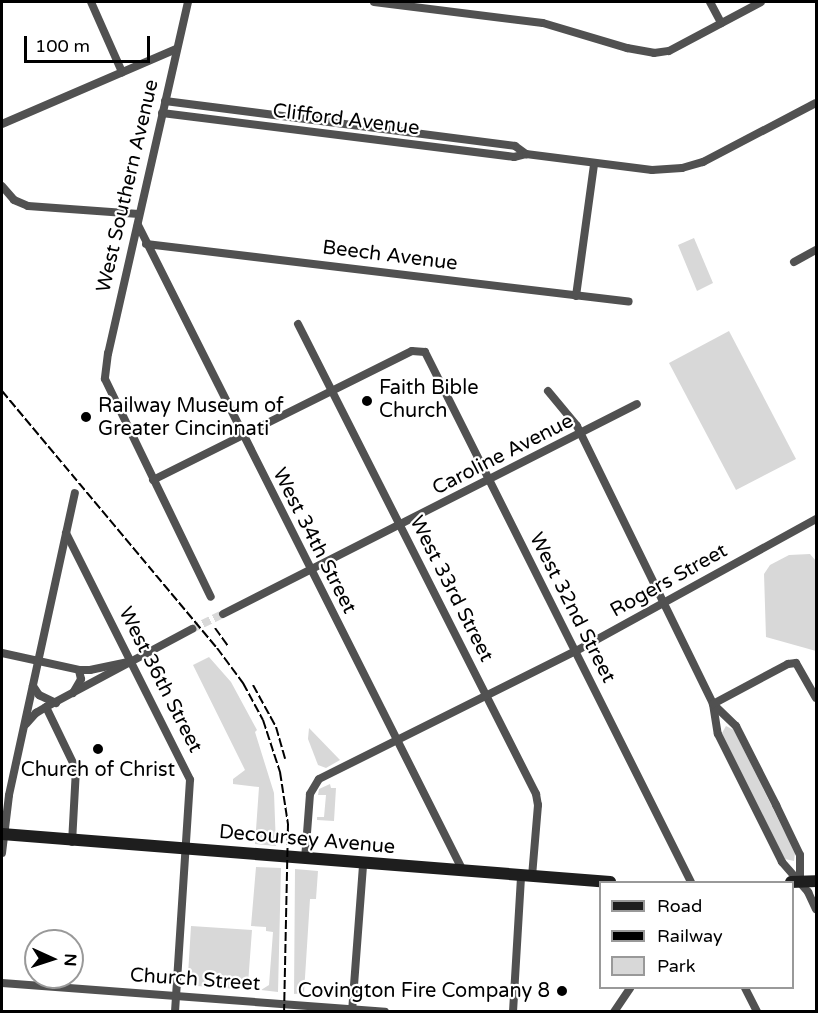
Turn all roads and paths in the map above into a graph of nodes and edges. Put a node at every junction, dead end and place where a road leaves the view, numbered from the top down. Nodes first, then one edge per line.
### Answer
1 (91, 2) edge
2 (188, 2) edge
3 (374, 2) edge
4 (710, 2) edge
5 (761, 2) edge
6 (722, 23) junction
7 (176, 49) junction
8 (122, 72) junction
9 (165, 101) junction
10 (816, 103) edge
11 (162, 113) junction
12 (2, 124) edge
13 (526, 154) junction
14 (594, 164) junction
15 (2, 186) edge
16 (140, 214) junction
17 (138, 225) junction
18 (146, 243) junction
19 (816, 250) edge
20 (794, 262) dead end
21 (576, 296) junction
22 (629, 302) dead end
23 (298, 324) dead end
24 (332, 390) junction
25 (548, 391) dead end
26 (638, 404) dead end
27 (579, 435) junction
28 (243, 436) junction
29 (153, 480) junction
30 (490, 481) junction
31 (75, 493) dead end
32 (816, 519) edge
33 (401, 526) junction
34 (66, 533) junction
35 (311, 571) junction
36 (211, 597) dead end
37 (662, 603) junction
38 (223, 614) tunnel mouth
39 (192, 629) tunnel mouth
40 (576, 651) junction
41 (2, 653) edge
42 (38, 661) junction
43 (132, 662) junction
44 (79, 670) junction
45 (33, 686) junction
46 (72, 694) junction
47 (486, 697) junction
48 (816, 698) edge
49 (56, 703) junction
50 (713, 704) junction
51 (46, 707) junction
52 (24, 727) junction
53 (398, 740) junction
54 (2, 835) edge
55 (72, 842) junction
56 (187, 850) junction
57 (2, 853) edge
58 (305, 859) junction
59 (363, 864) junction
60 (463, 871) junction
61 (526, 876) junction
62 (599, 881) edge
63 (691, 881) edge
64 (816, 881) edge
65 (796, 882) edge
66 (816, 909) edge
67 (2, 983) edge
68 (629, 989) edge
69 (746, 989) edge
70 (176, 994) junction
71 (352, 1010) edge
72 (175, 1011) edge
73 (385, 1011) edge
74 (513, 1011) edge
75 (614, 1011) edge
76 (757, 1011) edge

1 - 8 street
2 - 7 street, West Southern Avenue
3 - 6 street
4 - 6 street
5 - 6 street
7 - 8 street
7 - 9 street, West Southern Avenue
8 - 12 street
9 - 11 street, West Southern Avenue
9 - 13 street, Clifford Avenue
10 - 14 street, Clifford Avenue
11 - 13 street, Clifford Avenue
11 - 16 street, West Southern Avenue
13 - 14 street, Clifford Avenue
14 - 21 street
15 - 16 street
16 - 17 street, West Southern Avenue
17 - 18 street, West 34th Street
17 - 29 street, West Southern Avenue
18 - 21 street, Beech Avenue
18 - 28 street, West 34th Street
19 - 20 street
21 - 22 street, Beech Avenue
23 - 24 street, West 33rd Street
24 - 28 street
24 - 30 street, West 32nd Street
24 - 33 street, West 33rd Street
25 - 27 street
26 - 27 street, Caroline Avenue
27 - 30 street, Caroline Avenue
27 - 37 street
28 - 29 street
28 - 35 street, West 34th Street
29 - 36 street
30 - 33 street, Caroline Avenue
30 - 40 street, West 32nd Street
31 - 34 street
32 - 37 street, Rogers Street
33 - 35 street, Caroline Avenue
33 - 47 street, West 33rd Street
34 - 42 street
34 - 43 street, West 36th Street
35 - 38 street, Caroline Avenue
35 - 53 street, West 34th Street
37 - 40 street, Rogers Street
37 - 50 street
39 - 43 street
40 - 47 street, Rogers Street
40 - 63 street, West 32nd Street
41 - 42 street
42 - 44 street
42 - 45 street
43 - 44 street
43 - 46 street
43 - 56 street, West 36th Street
44 - 46 street
45 - 49 street
45 - 52 street
46 - 49 street
47 - 53 street, Rogers Street
47 - 61 street, West 33rd Street
48 - 50 street
49 - 51 street
50 - 65 street
50 - 65 street
51 - 52 street
51 - 55 street
52 - 54 street
53 - 58 street, Rogers Street
53 - 60 street, West 34th Street
54 - 55 main road, Decoursey Avenue
54 - 57 street
55 - 56 main road, Decoursey Avenue
56 - 58 main road, Decoursey Avenue
56 - 70 street, West 36th Street
58 - 59 main road, Decoursey Avenue
59 - 60 main road, Decoursey Avenue
59 - 71 street
60 - 61 main road, Decoursey Avenue
61 - 62 main road, Decoursey Avenue
61 - 74 street, West 33rd Street
64 - 65 main road
65 - 66 street
67 - 70 street, Church Street
68 - 75 street
69 - 76 street
70 - 71 street, Church Street
70 - 72 street, West 36th Street
71 - 73 street, Church Street

